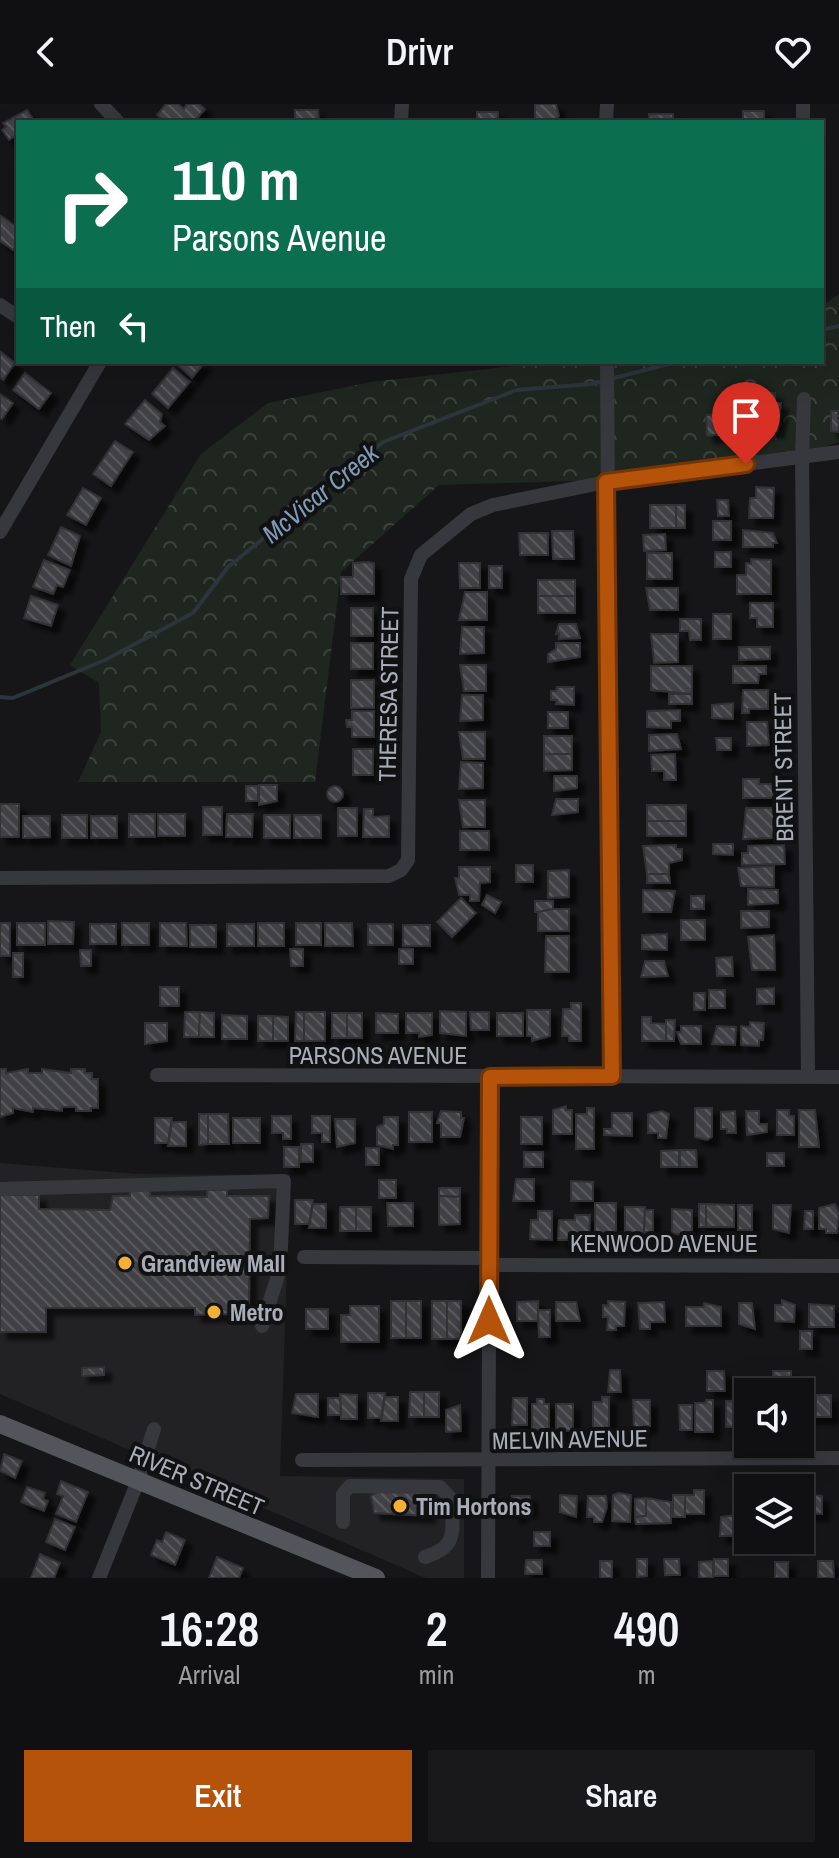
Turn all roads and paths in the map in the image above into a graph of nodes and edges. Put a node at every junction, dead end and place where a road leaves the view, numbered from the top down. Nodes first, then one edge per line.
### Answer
1 (101, 104) edge
2 (116, 120) edge
3 (93, 364) edge
4 (607, 364) edge
5 (804, 399) dead end
6 (839, 452) edge
7 (802, 457) junction
8 (606, 482) junction
9 (0, 532) edge
10 (0, 878) edge
11 (157, 1075) dead end
12 (612, 1076) junction
13 (808, 1076) junction
14 (490, 1077) junction
15 (839, 1077) edge
16 (0, 1189) edge
17 (304, 1257) dead end
18 (489, 1261) junction
19 (839, 1266) edge
20 (262, 1326) dead end
21 (0, 1424) edge
22 (154, 1429) dead end
23 (839, 1458) edge
24 (302, 1460) dead end
25 (490, 1461) junction
26 (138, 1481) junction
27 (343, 1522) dead end
28 (425, 1557) dead end
29 (99, 1578) edge
30 (376, 1578) edge
31 (488, 1578) edge

1 - 2 street
3 - 9 street
4 - 8 street
5 - 7 street, BRENT STREET
6 - 7 street, THERESA STREET
7 - 8 street, THERESA STREET
7 - 13 street, BRENT STREET
8 - 10 street, THERESA STREET
8 - 12 street
11 - 14 street, PARSONS AVENUE
12 - 13 street, PARSONS AVENUE
12 - 14 street, PARSONS AVENUE
13 - 15 street, PARSONS AVENUE
14 - 18 street
16 - 20 street
17 - 18 street, KENWOOD AVENUE
18 - 19 street, KENWOOD AVENUE
18 - 25 street
21 - 26 main road, RIVER STREET
22 - 26 street
23 - 25 street, MELVIN AVENUE
24 - 25 street, MELVIN AVENUE
25 - 31 street
26 - 29 street
26 - 30 main road, RIVER STREET
27 - 28 street

